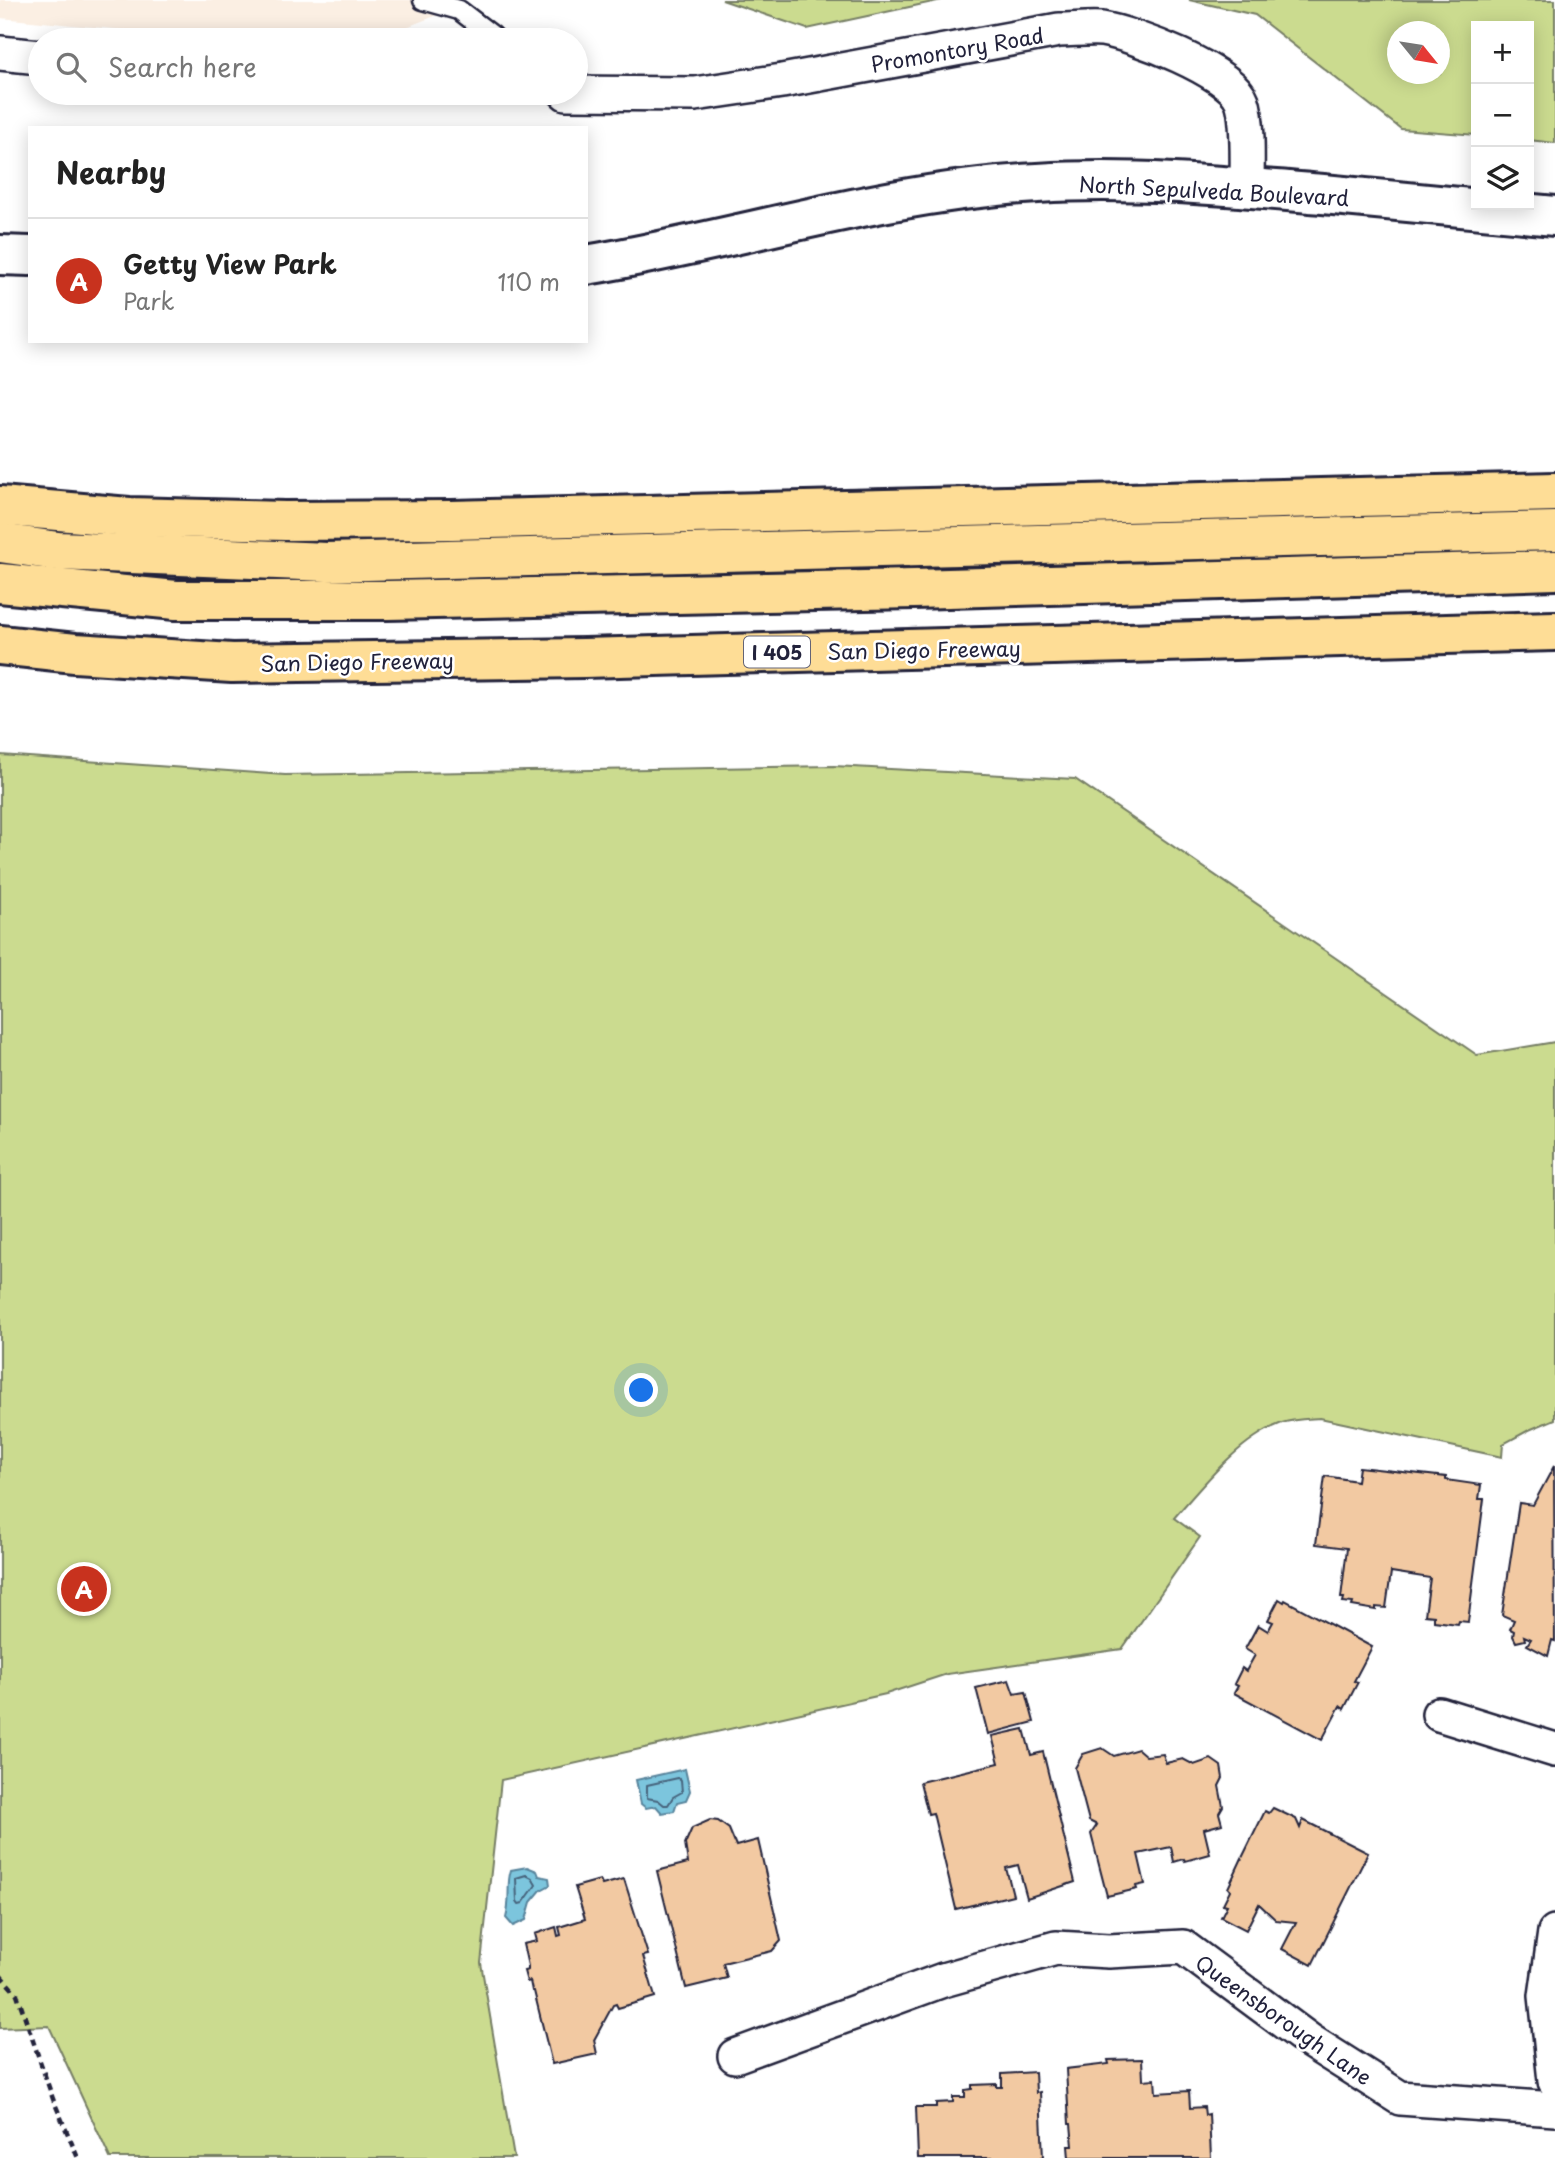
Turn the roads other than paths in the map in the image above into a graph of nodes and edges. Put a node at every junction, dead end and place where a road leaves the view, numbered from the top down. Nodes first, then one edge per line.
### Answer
1 (424, 0) edge
2 (483, 28) edge
3 (0, 53) edge
4 (28, 56) edge
5 (588, 93) edge
6 (1247, 187) junction
7 (1555, 216) edge
8 (0, 255) edge
9 (28, 256) edge
10 (588, 265) edge
11 (1555, 492) edge
12 (0, 506) edge
13 (1555, 531) edge
14 (0, 543) edge
15 (1555, 570) edge
16 (0, 583) edge
17 (1555, 631) edge
18 (0, 645) edge
19 (1439, 1714) dead end
20 (1555, 1751) edge
21 (1555, 1932) edge
22 (735, 2056) dead end
23 (1555, 2081) edge
24 (1555, 2109) edge

1 - 2 lane
3 - 4 street
5 - 6 street, Promontory Road
6 - 7 main road, North Sepulveda Boulevard
6 - 10 main road, North Sepulveda Boulevard
8 - 9 main road
11 - 12 highway
13 - 14 highway
15 - 16 highway
17 - 18 highway, San Diego Freeway / I 405
19 - 20 street
21 - 23 street
22 - 24 street, Queensborough Lane

